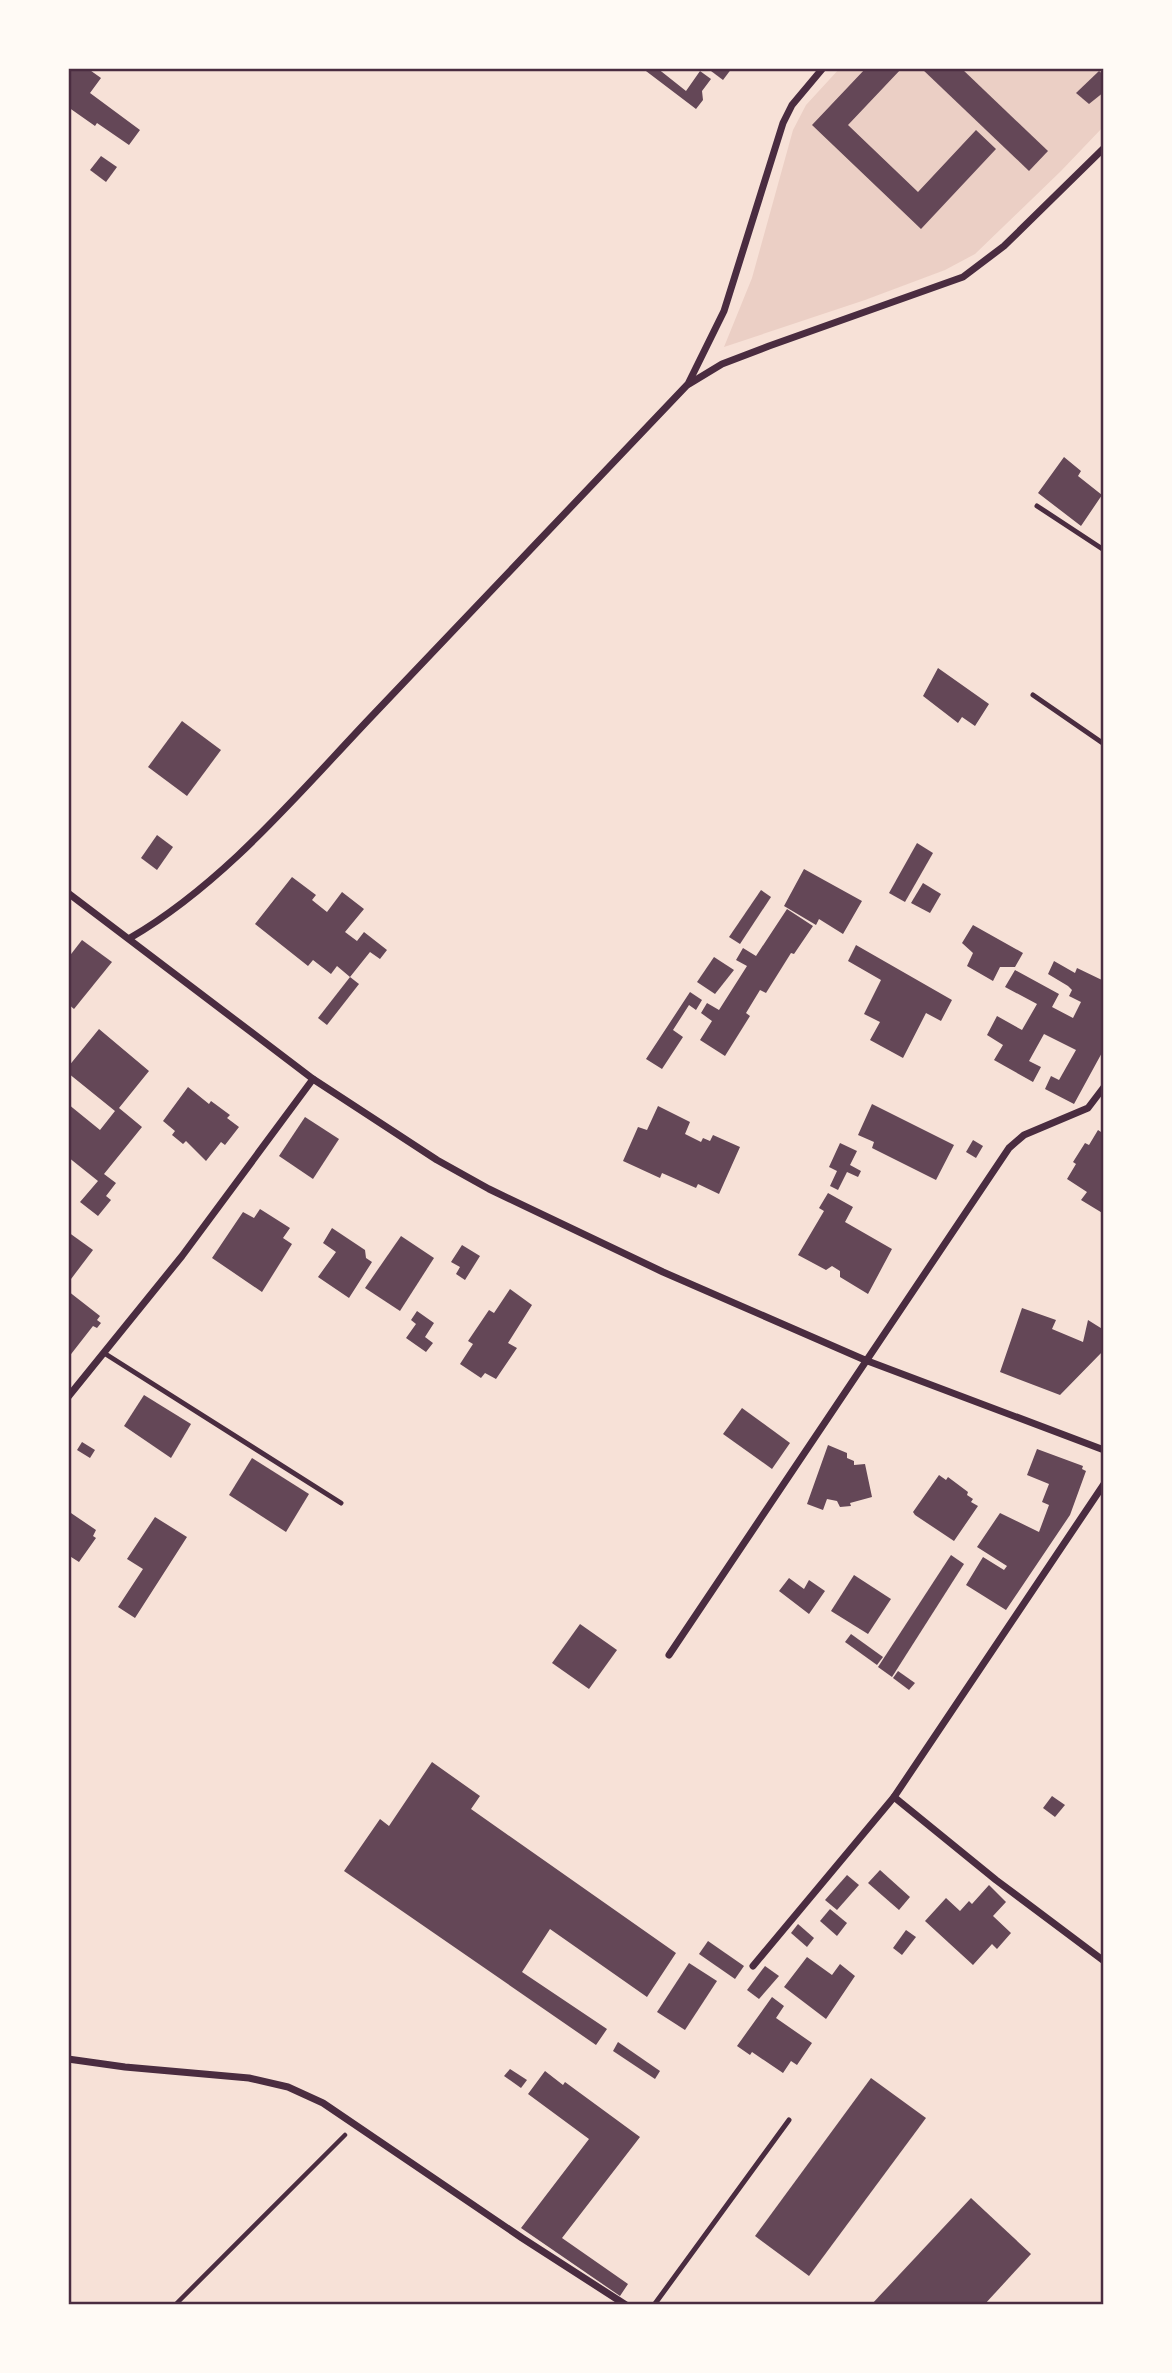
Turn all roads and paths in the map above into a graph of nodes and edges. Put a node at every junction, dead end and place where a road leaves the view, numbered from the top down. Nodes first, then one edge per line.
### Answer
1 (823, 68) edge
2 (1104, 148) edge
3 (688, 384) junction
4 (1037, 506) dead end
5 (1104, 550) edge
6 (1033, 695) dead end
7 (1104, 744) edge
8 (68, 893) edge
9 (130, 938) junction
10 (313, 1079) junction
11 (1104, 1087) edge
12 (104, 1353) junction
13 (865, 1360) junction
14 (68, 1397) edge
15 (1104, 1450) edge
16 (1104, 1485) edge
17 (341, 1503) dead end
18 (668, 1655) dead end
19 (894, 1797) junction
20 (1104, 1961) edge
21 (753, 1966) dead end
22 (68, 2059) edge
23 (789, 2120) dead end
24 (356, 2124) junction
25 (175, 2305) edge
26 (626, 2305) edge
27 (654, 2305) edge

1 - 3 street
2 - 3 street
3 - 9 street
4 - 5 lane
6 - 7 lane
8 - 9 street
9 - 10 street
10 - 12 street
10 - 13 street
11 - 13 street
12 - 14 street
12 - 17 lane
13 - 15 street
13 - 18 street
16 - 19 street
19 - 20 street
19 - 21 street
22 - 24 street
23 - 27 lane
24 - 25 path
24 - 26 street

